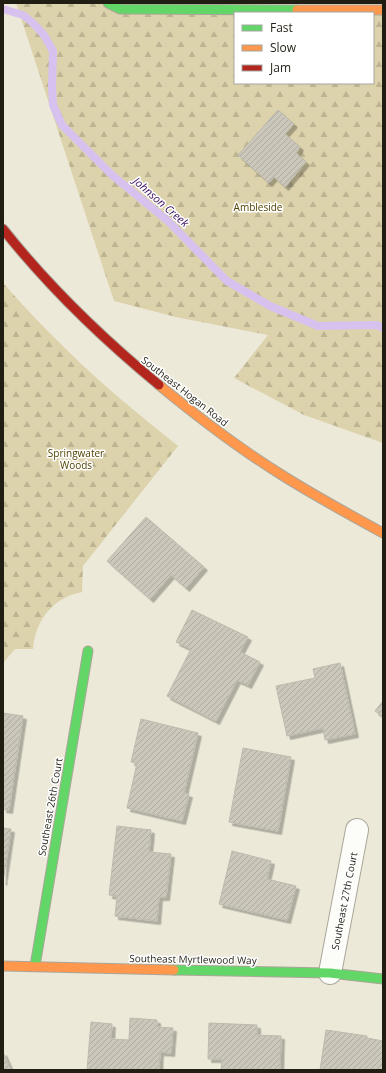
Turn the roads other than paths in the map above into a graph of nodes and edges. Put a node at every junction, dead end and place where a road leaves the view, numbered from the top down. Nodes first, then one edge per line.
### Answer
1 (108, 3) edge
2 (383, 10) edge
3 (3, 229) edge
4 (383, 533) edge
5 (88, 651) dead end
6 (357, 830) dead end
7 (3, 966) edge
8 (35, 966) junction
9 (330, 973) junction
10 (383, 979) edge

1 - 2 street
3 - 4 street, Southeast Hogan Road
5 - 8 street, Southeast 26th Court
6 - 9 street, Southeast 27th Court
7 - 8 street, Southeast Myrtlewood Way
8 - 9 street, Southeast Myrtlewood Way
9 - 10 street, Southeast Myrtlewood Way

